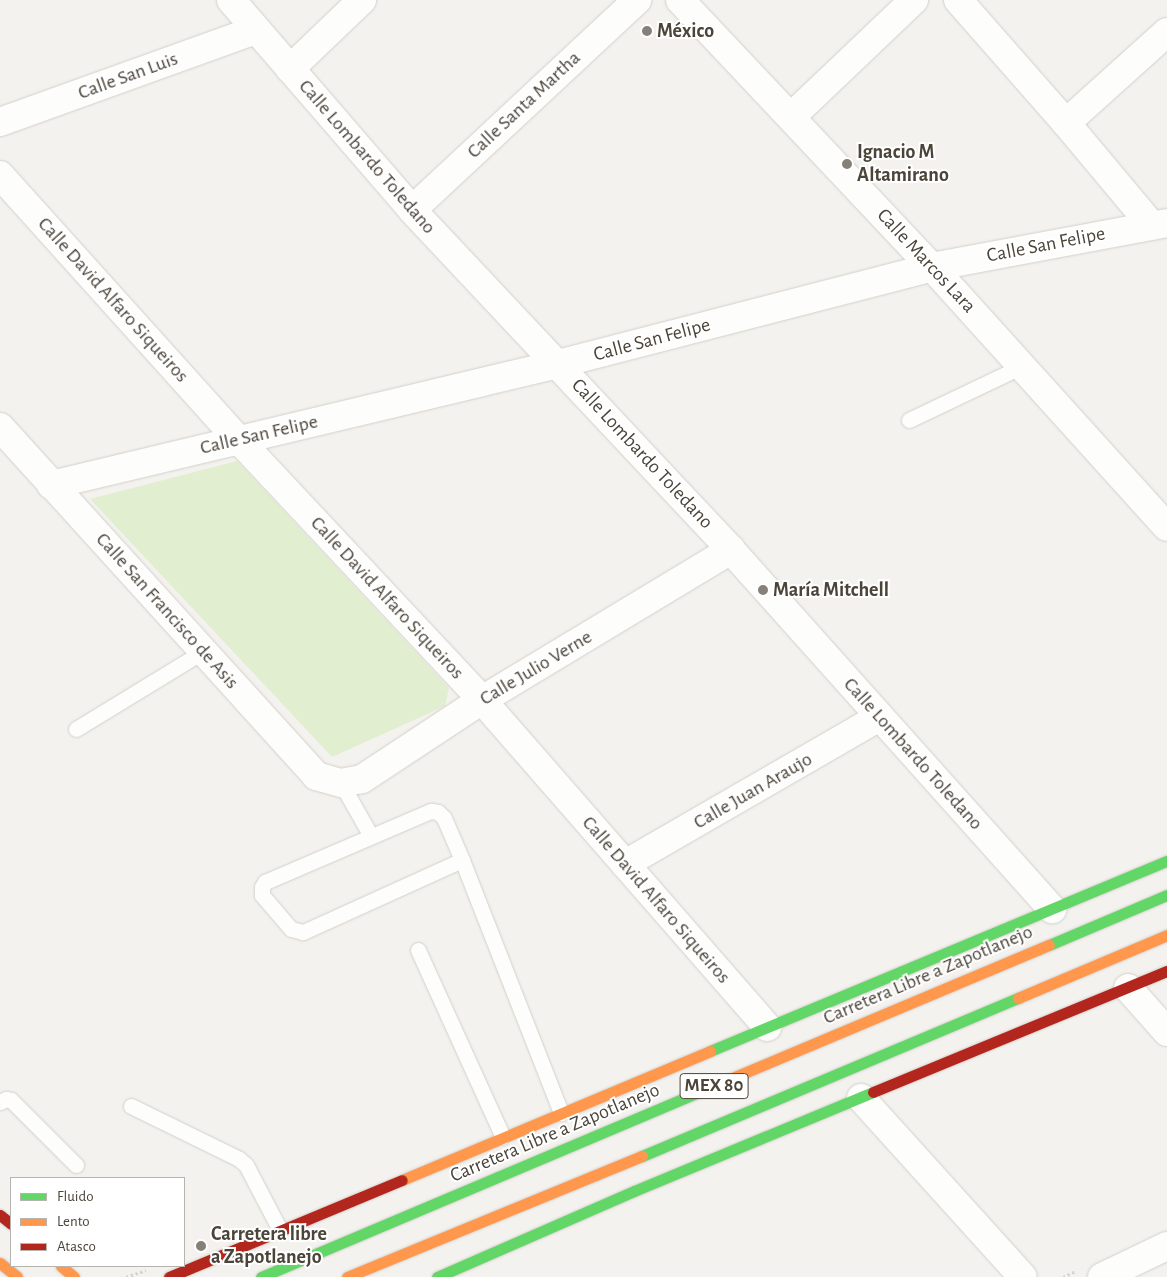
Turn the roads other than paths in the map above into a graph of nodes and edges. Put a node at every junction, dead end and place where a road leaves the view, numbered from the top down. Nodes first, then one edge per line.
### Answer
1 (231, 0) edge
2 (362, 0) edge
3 (637, 0) edge
4 (680, 0) edge
5 (914, 0) edge
6 (958, 0) edge
7 (256, 30) junction
8 (1167, 32) edge
9 (290, 69) junction
10 (791, 117) junction
11 (0, 122) edge
12 (1066, 123) junction
13 (0, 174) edge
14 (412, 210) junction
15 (1159, 224) edge
16 (932, 267) junction
17 (558, 364) junction
18 (1022, 366) junction
19 (909, 420) dead end
20 (0, 428) edge
21 (238, 440) junction
22 (51, 485) junction
23 (1167, 527) edge
24 (731, 550) junction
25 (204, 651) junction
26 (482, 700) junction
27 (880, 717) junction
28 (76, 728) dead end
29 (341, 783) junction
30 (371, 836) junction
31 (462, 860) junction
32 (1167, 862) edge
33 (625, 864) junction
34 (1167, 895) edge
35 (1052, 909) junction
36 (1167, 935) edge
37 (418, 950) dead end
38 (1167, 971) edge
39 (1128, 988) junction
40 (767, 1027) junction
41 (1167, 1032) edge
42 (861, 1098) junction
43 (0, 1102) edge
44 (131, 1106) dead end
45 (561, 1113) junction
46 (503, 1137) junction
47 (76, 1165) dead end
48 (0, 1214) edge
49 (10, 1223) edge
50 (280, 1230) junction
51 (1167, 1246) edge
52 (203, 1262) junction
53 (0, 1263) edge
54 (62, 1267) edge
55 (17, 1277) edge
56 (74, 1277) edge
57 (169, 1277) edge
58 (190, 1277) edge
59 (262, 1277) edge
60 (347, 1277) edge
61 (437, 1277) edge
62 (1024, 1277) edge
63 (1102, 1277) edge

1 - 7 street, Calle Lombardo Toledano
2 - 9 street
3 - 14 street, Calle Santa Martha
4 - 10 street, Calle Marcos Lara
5 - 10 street
6 - 12 street
7 - 9 street, Calle Lombardo Toledano
7 - 11 street, Calle San Luis
8 - 12 street
9 - 14 street, Calle Lombardo Toledano
10 - 16 street, Calle Marcos Lara
12 - 15 street
13 - 21 street, Calle David Alfaro Siqueiros
14 - 17 street, Calle Lombardo Toledano
15 - 16 street, Calle San Felipe
16 - 17 street, Calle San Felipe
16 - 18 street, Calle Marcos Lara
17 - 21 street, Calle San Felipe
17 - 24 street, Calle Lombardo Toledano
18 - 19 lane
18 - 23 street, Calle Marcos Lara
20 - 22 street, Calle San Francisco de Asis
21 - 22 street, Calle San Felipe
21 - 26 street, Calle David Alfaro Siqueiros
22 - 25 street, Calle San Francisco de Asis
24 - 26 street, Calle Julio Verne
24 - 27 street, Calle Lombardo Toledano
25 - 28 lane
25 - 29 street, Calle San Francisco de Asis
26 - 29 street, Calle Julio Verne
26 - 33 street, Calle David Alfaro Siqueiros
27 - 33 street, Calle Juan Araujo
27 - 35 street, Calle Lombardo Toledano
29 - 30 lane
30 - 31 lane
30 - 31 lane
31 - 45 lane
32 - 35 street
33 - 40 street, Calle David Alfaro Siqueiros
34 - 59 street, Carretera Libre a Zapotlanejo / MEX 80
35 - 40 street
36 - 60 street, MEX 80
37 - 46 lane
38 - 39 street
39 - 41 street
39 - 42 street
40 - 45 street
42 - 61 street
42 - 62 street
43 - 47 lane
44 - 50 lane
45 - 46 street
46 - 50 street
48 - 49 street
50 - 52 street
51 - 63 street
52 - 57 street
52 - 58 street
53 - 55 street
54 - 56 street

